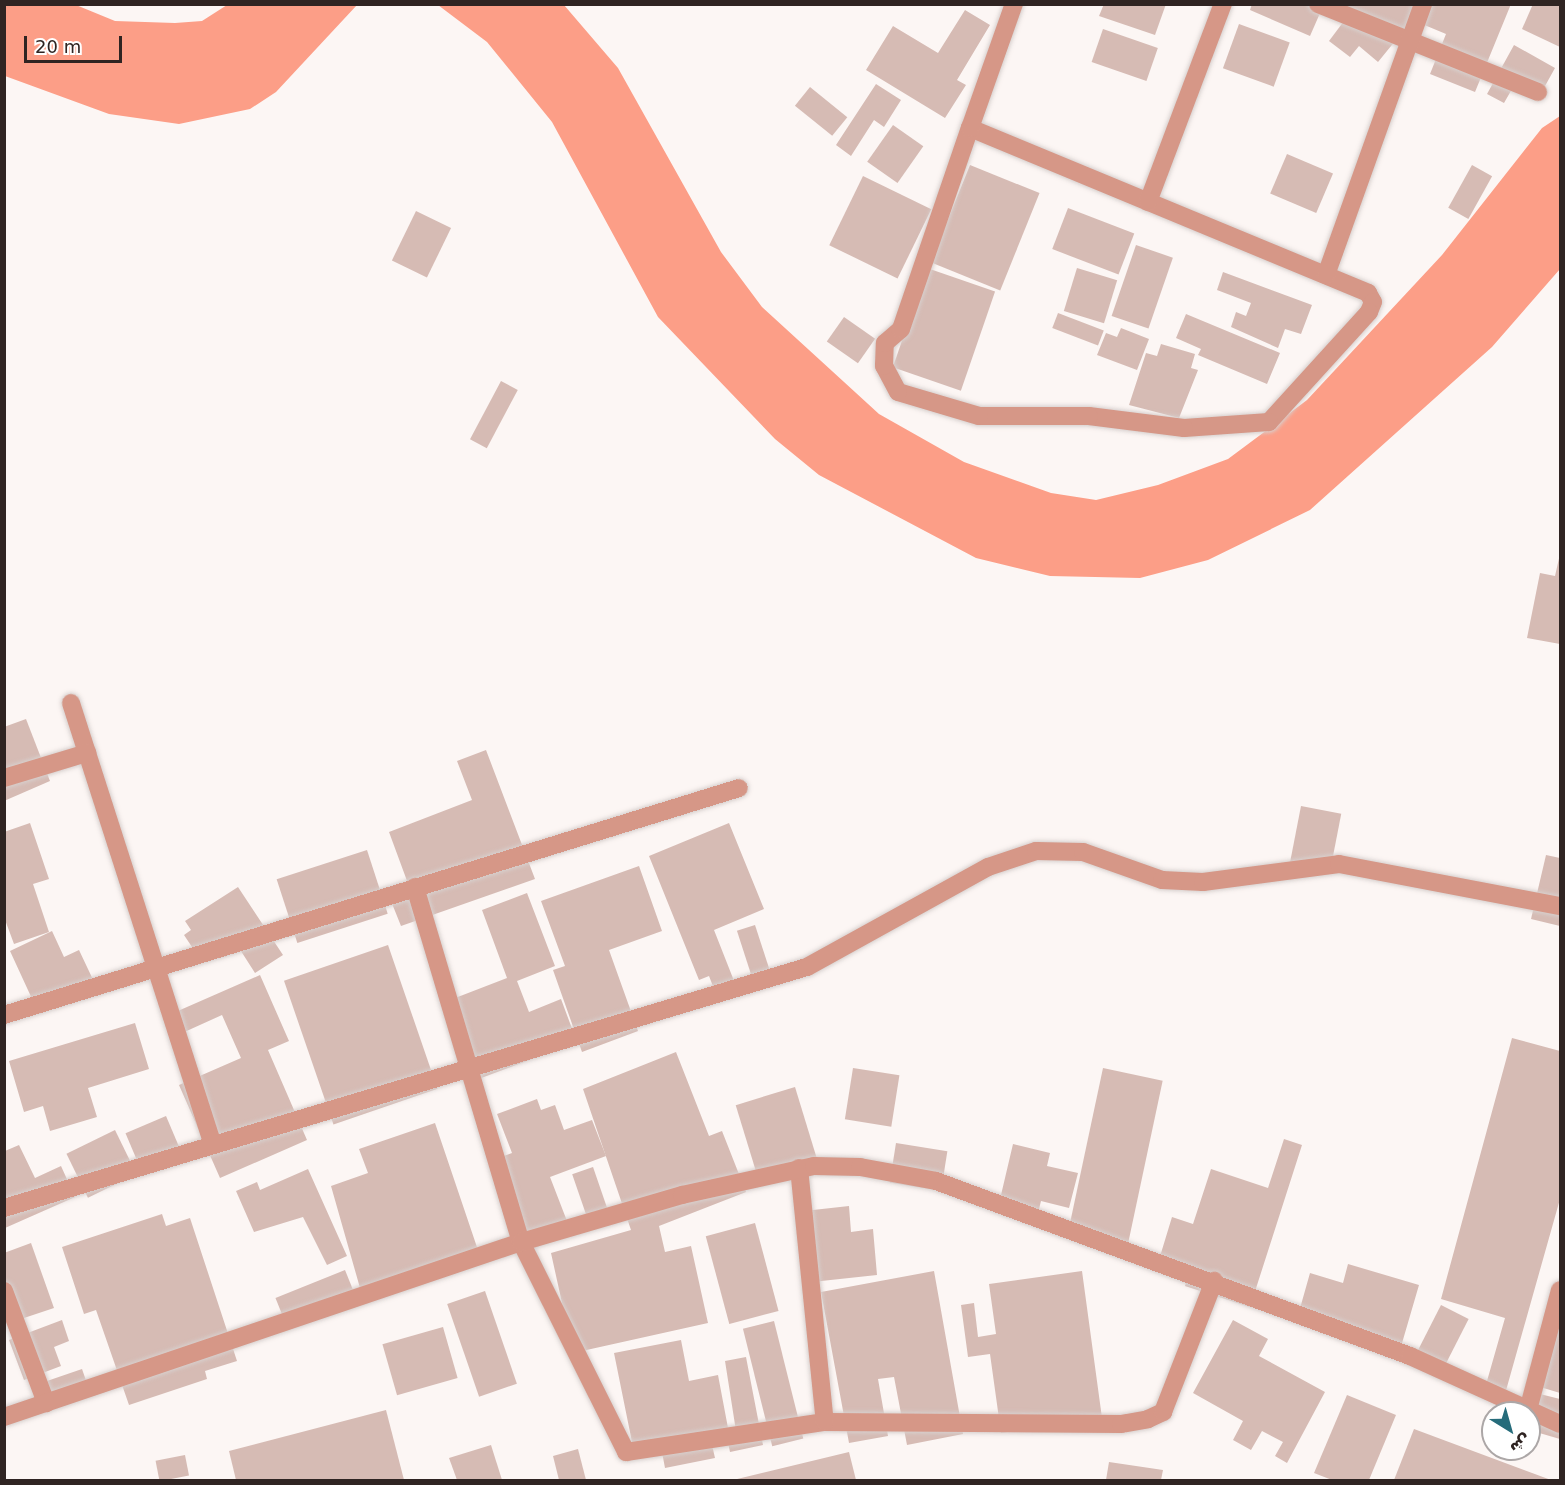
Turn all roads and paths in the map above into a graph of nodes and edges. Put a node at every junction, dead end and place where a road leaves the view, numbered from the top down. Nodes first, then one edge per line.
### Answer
1 (1014, 4) edge
2 (1223, 4) edge
3 (1317, 4) edge
4 (1423, 4) edge
5 (1408, 44) junction
6 (1538, 92) dead end
7 (970, 128) junction
8 (1148, 202) junction
9 (1326, 275) junction
10 (71, 703) dead end
11 (87, 753) junction
12 (4, 778) edge
13 (739, 788) dead end
14 (415, 887) junction
15 (1560, 906) edge
16 (156, 966) junction
17 (4, 1015) edge
18 (470, 1066) junction
19 (213, 1145) junction
20 (799, 1168) junction
21 (4, 1208) edge
22 (521, 1242) junction
23 (1214, 1281) junction
24 (1560, 1290) edge
25 (4, 1291) edge
26 (1508, 1401) edge
27 (1530, 1401) edge
28 (46, 1403) junction
29 (1541, 1416) edge
30 (4, 1417) edge
31 (825, 1422) junction
32 (1560, 1424) edge

1 - 7 street
2 - 8 street
3 - 5 street
4 - 5 street
5 - 6 street
5 - 9 street
7 - 8 street
7 - 9 street
8 - 9 street
10 - 11 street
11 - 12 street
11 - 16 street
13 - 14 street
14 - 16 street
14 - 18 street
15 - 18 street
16 - 17 street
16 - 19 street
18 - 19 street
18 - 22 street
19 - 21 street
20 - 22 street
20 - 23 street
20 - 31 street
22 - 28 street
22 - 31 street
23 - 26 street
23 - 31 street
24 - 27 street
25 - 28 street
28 - 30 street
29 - 32 street

